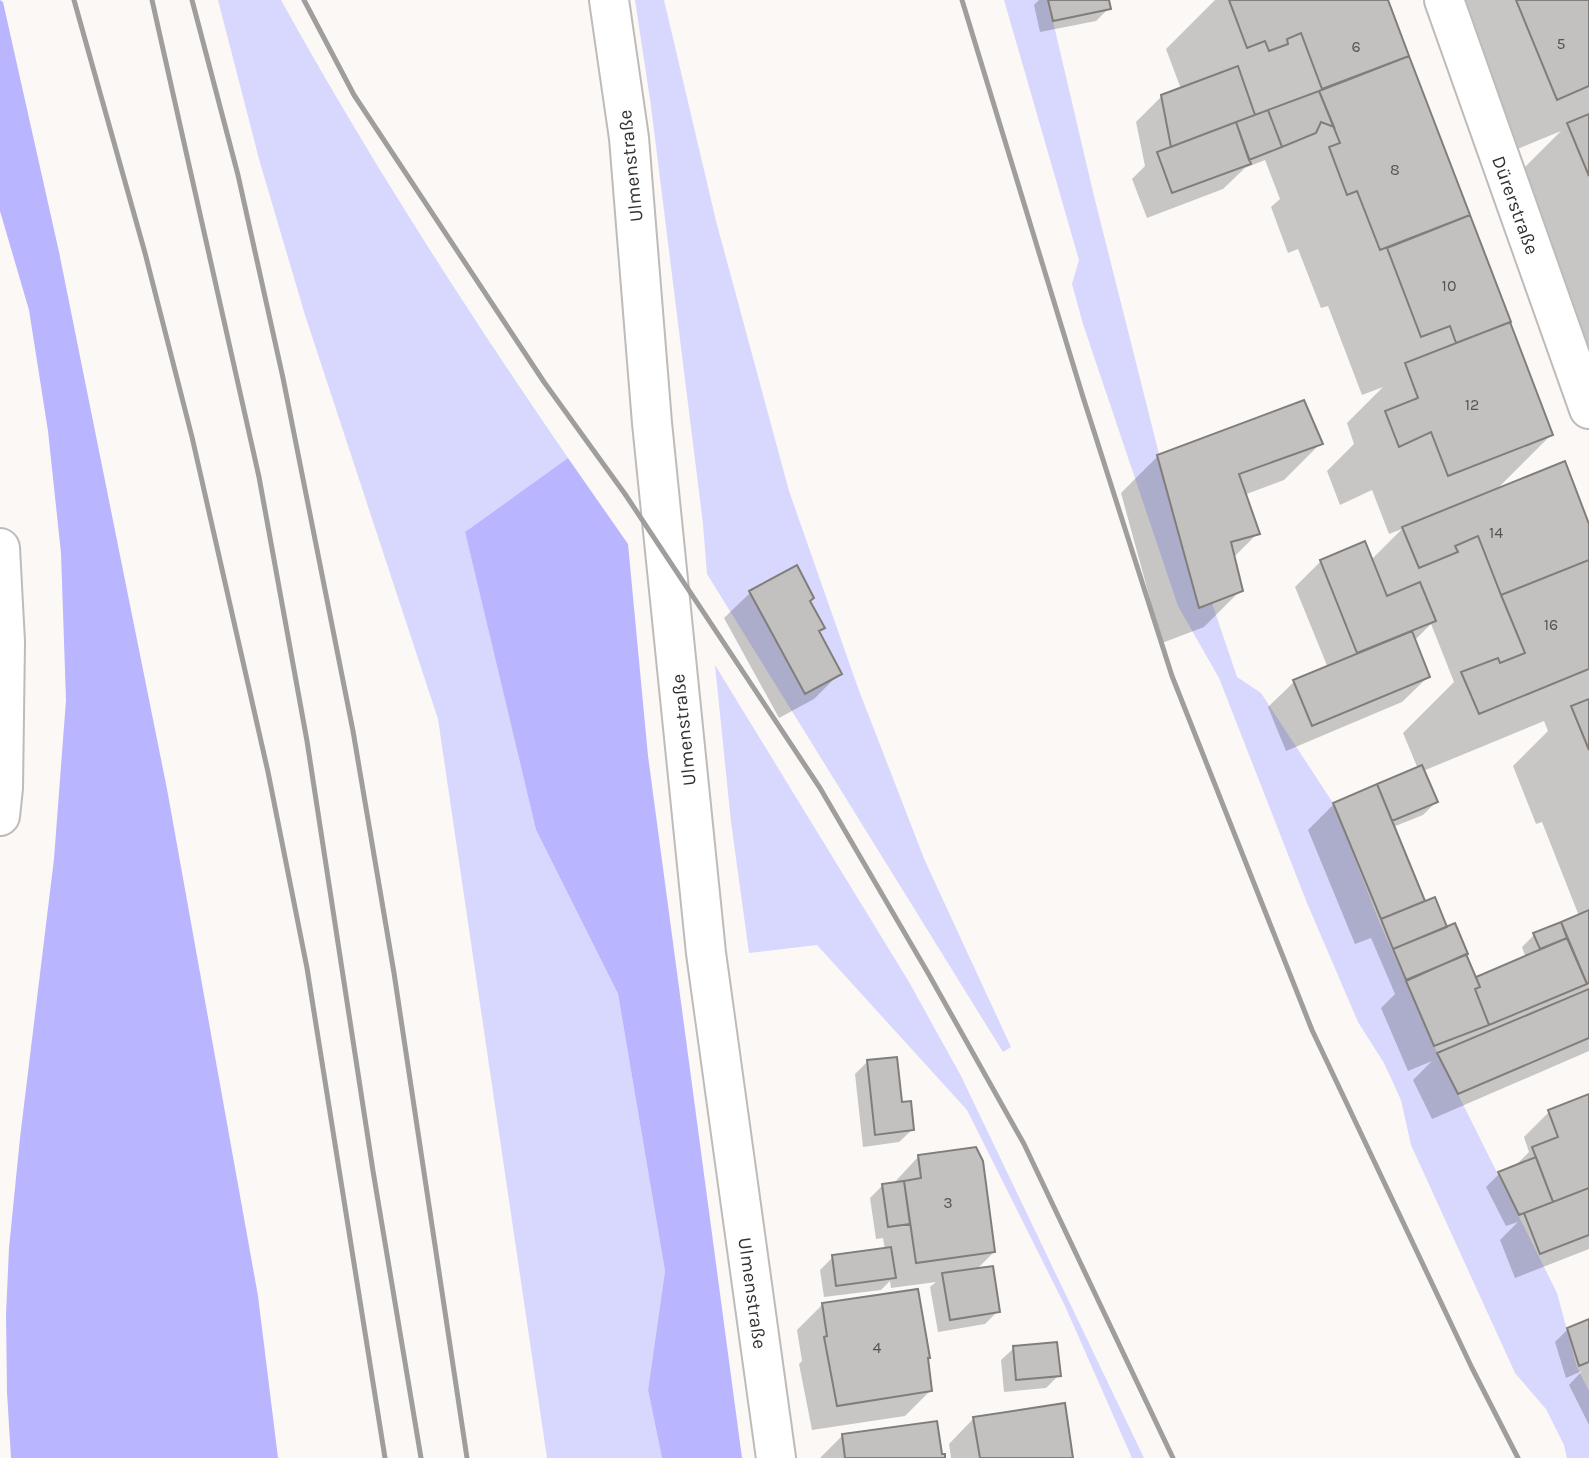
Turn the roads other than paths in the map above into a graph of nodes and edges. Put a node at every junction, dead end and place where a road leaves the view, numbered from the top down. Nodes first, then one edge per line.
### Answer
1 (609, 0) edge
2 (1444, 0) edge
3 (1589, 409) edge
4 (1, 561) edge
5 (2, 642) edge
6 (0, 816) edge
7 (776, 1458) edge

1 - 7 street, Ulmenstraße
2 - 3 street, Dürerstraße
4 - 5 street
5 - 6 street

